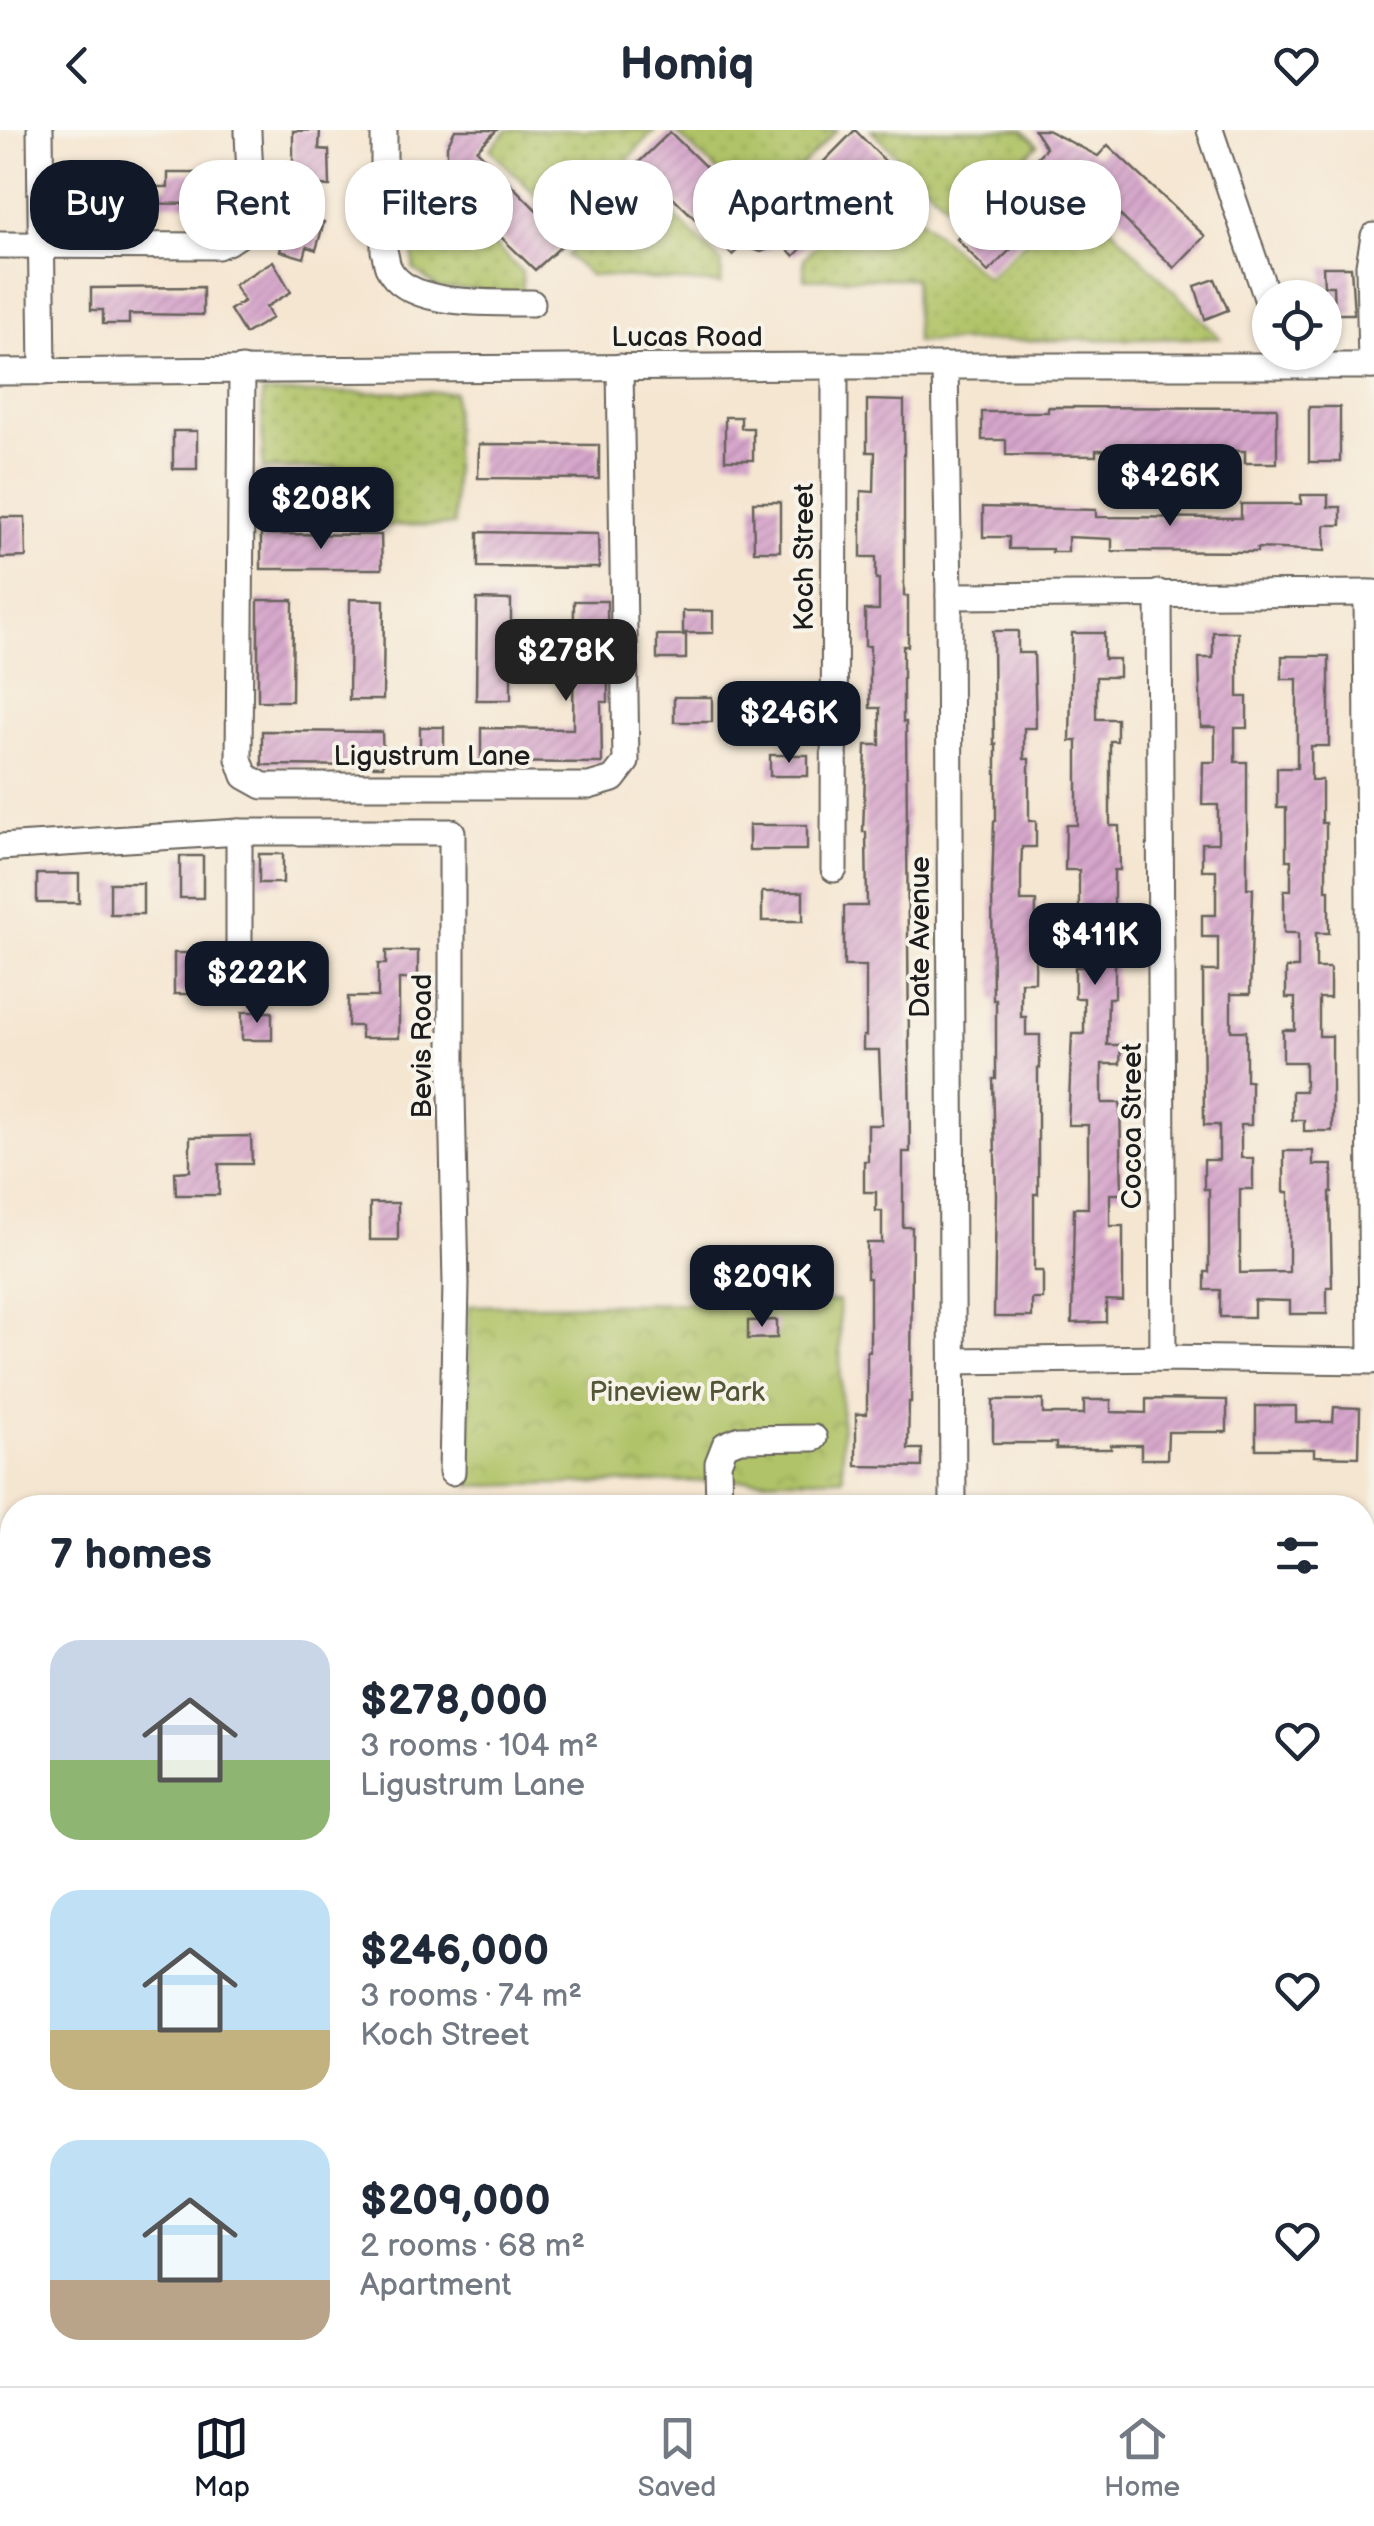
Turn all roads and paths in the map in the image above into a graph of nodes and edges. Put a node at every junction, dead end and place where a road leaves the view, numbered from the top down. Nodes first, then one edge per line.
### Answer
1 (40, 130) edge
2 (248, 130) edge
3 (384, 130) edge
4 (1210, 130) edge
5 (40, 160) edge
6 (1374, 236) edge
7 (0, 245) edge
8 (30, 245) edge
9 (159, 246) edge
10 (41, 250) edge
11 (1261, 280) edge
12 (532, 303) dead end
13 (1252, 360) edge
14 (1342, 364) edge
15 (835, 366) junction
16 (946, 366) junction
17 (1372, 366) edge
18 (620, 367) junction
19 (242, 369) junction
20 (0, 372) edge
21 (43, 372) junction
22 (1158, 593) junction
23 (1370, 593) edge
24 (949, 596) junction
25 (239, 832) junction
26 (0, 847) edge
27 (834, 868) dead end
28 (239, 954) dead end
29 (1164, 1358) junction
30 (1372, 1360) edge
31 (953, 1361) junction
32 (814, 1438) dead end
33 (452, 1472) dead end
34 (718, 1495) edge
35 (953, 1495) edge

1 - 5 street
2 - 9 street
3 - 12 street
4 - 11 street
6 - 17 street
7 - 8 street
10 - 21 street
13 - 16 street, Lucas Road
14 - 17 street, Lucas Road
15 - 16 street, Lucas Road
15 - 18 street, Lucas Road
15 - 27 street, Koch Street
16 - 24 street, Date Avenue
18 - 19 street, Lucas Road
18 - 19 street, Ligustrum Lane
19 - 21 street, Lucas Road
20 - 21 street, Lucas Road
22 - 23 street
22 - 24 street
22 - 29 street, Cocoa Street
23 - 30 street
24 - 31 street, Date Avenue
25 - 26 street, Bevis Road
25 - 28 street
25 - 33 street, Bevis Road
29 - 30 street
29 - 31 street
31 - 35 street, Date Avenue
32 - 34 street

